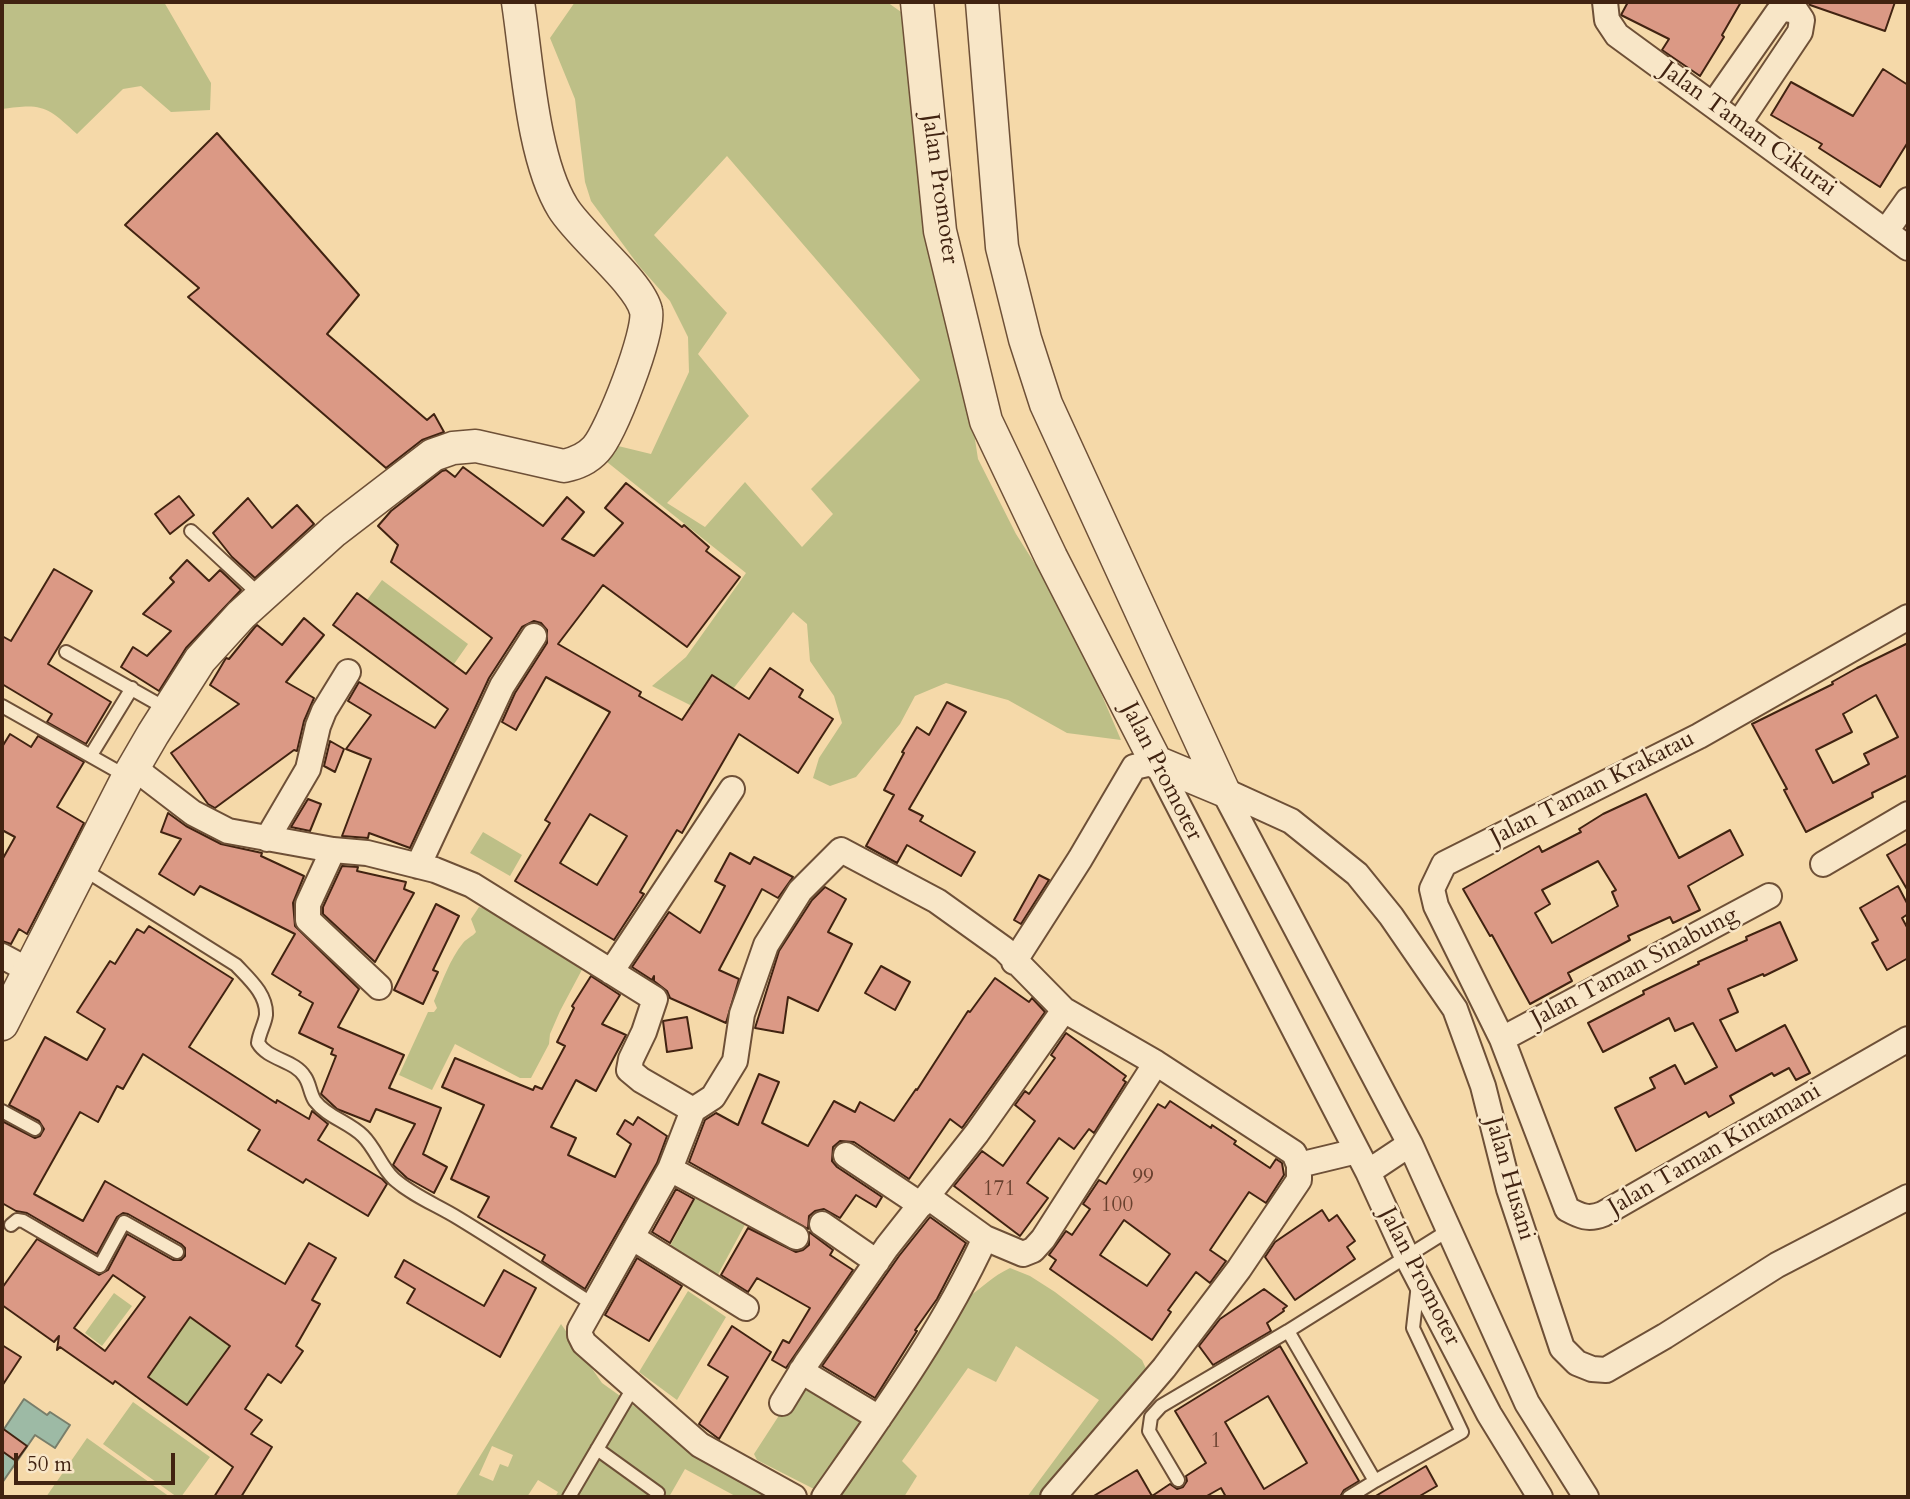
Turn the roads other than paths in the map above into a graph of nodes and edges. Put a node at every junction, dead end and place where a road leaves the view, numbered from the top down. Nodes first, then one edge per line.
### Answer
1 (518, 2) edge
2 (917, 2) edge
3 (982, 2) edge
4 (1605, 2) edge
5 (1713, 105) junction
6 (1738, 123) junction
7 (1908, 200) edge
8 (1886, 231) junction
9 (1908, 248) edge
10 (191, 531) dead end
11 (261, 596) junction
12 (1908, 617) edge
13 (534, 636) dead end
14 (66, 652) dead end
15 (348, 671) dead end
16 (132, 688) junction
17 (2, 706) edge
18 (167, 709) junction
19 (91, 755) junction
20 (1156, 762) junction
21 (131, 772) junction
22 (732, 789) dead end
23 (1223, 790) junction
24 (1908, 814) edge
25 (267, 839) junction
26 (333, 850) junction
27 (1824, 864) dead end
28 (418, 866) junction
29 (82, 869) junction
30 (1769, 896) dead end
31 (2, 956) edge
32 (1014, 962) junction
33 (30, 971) junction
34 (611, 972) junction
35 (379, 987) dead end
36 (1064, 1010) junction
37 (2, 1024) edge
38 (1908, 1039) edge
39 (1502, 1040) junction
40 (1156, 1063) junction
41 (693, 1110) junction
42 (2, 1111) edge
43 (35, 1129) dead end
44 (1410, 1144) junction
45 (846, 1155) dead end
46 (1362, 1161) junction
47 (1300, 1165) junction
48 (670, 1169) junction
49 (1908, 1197) edge
50 (925, 1201) junction
51 (822, 1224) dead end
52 (11, 1225) dead end
53 (1449, 1230) junction
54 (796, 1237) dead end
55 (633, 1238) junction
56 (985, 1238) junction
57 (177, 1252) dead end
58 (1406, 1255) junction
59 (877, 1262) junction
60 (1418, 1279) junction
61 (594, 1305) junction
62 (746, 1308) dead end
63 (1288, 1331) junction
64 (801, 1371) junction
65 (633, 1388) junction
66 (782, 1404) dead end
67 (879, 1418) junction
68 (597, 1449) junction
69 (1178, 1480) dead end
70 (1375, 1481) junction
71 (658, 1493) dead end
72 (573, 1496) edge
73 (794, 1497) edge
74 (824, 1497) edge
75 (1053, 1497) edge
76 (1349, 1497) edge
77 (1540, 1497) edge
78 (1586, 1497) edge

1 - 11 street
2 - 20 street, Jalan Promoter
3 - 23 street, Jalan Promoter
4 - 5 street, Jalan Taman Cikurai
5 - 6 street, Jalan Taman Cikurai
5 - 6 street
6 - 8 street, Jalan Taman Cikurai
7 - 8 street
8 - 9 street, Jalan Taman Cikurai
10 - 11 lane
11 - 18 street
12 - 39 street, Jalan Taman Krakatau
13 - 28 street
14 - 16 lane
15 - 25 street
16 - 18 lane
16 - 19 lane
17 - 19 lane
18 - 21 street
19 - 21 lane
20 - 23 street, Jalan Husani
20 - 32 street
20 - 46 street, Jalan Promoter
21 - 25 street
21 - 29 street
22 - 34 street
23 - 44 street, Jalan Promoter
23 - 49 street, Jalan Husani
24 - 27 street
25 - 26 street
26 - 28 street
26 - 35 street
28 - 34 street
29 - 33 street
29 - 61 lane
30 - 39 street, Jalan Taman Sinabung
31 - 33 street
32 - 36 street
32 - 41 street
33 - 37 street
34 - 41 street
36 - 40 street
36 - 50 street
38 - 39 street, Jalan Taman Kintamani
40 - 47 street
40 - 56 street
41 - 48 street
42 - 43 lane
44 - 46 street
44 - 53 street, Jalan Promoter
45 - 50 street
46 - 47 street
46 - 58 street, Jalan Promoter
47 - 75 street
48 - 54 street
48 - 55 street
50 - 56 street
50 - 59 street
51 - 59 street
52 - 57 lane
53 - 58 lane
53 - 78 street, Jalan Promoter
55 - 61 street
55 - 62 street
56 - 67 street
58 - 60 street, Jalan Promoter
58 - 63 lane
59 - 64 street
60 - 70 lane
60 - 77 street, Jalan Promoter
61 - 65 street
63 - 69 lane
63 - 70 lane
64 - 66 street
64 - 67 street
65 - 68 lane
65 - 73 street
67 - 74 street
68 - 71 lane
68 - 72 lane
70 - 76 lane

